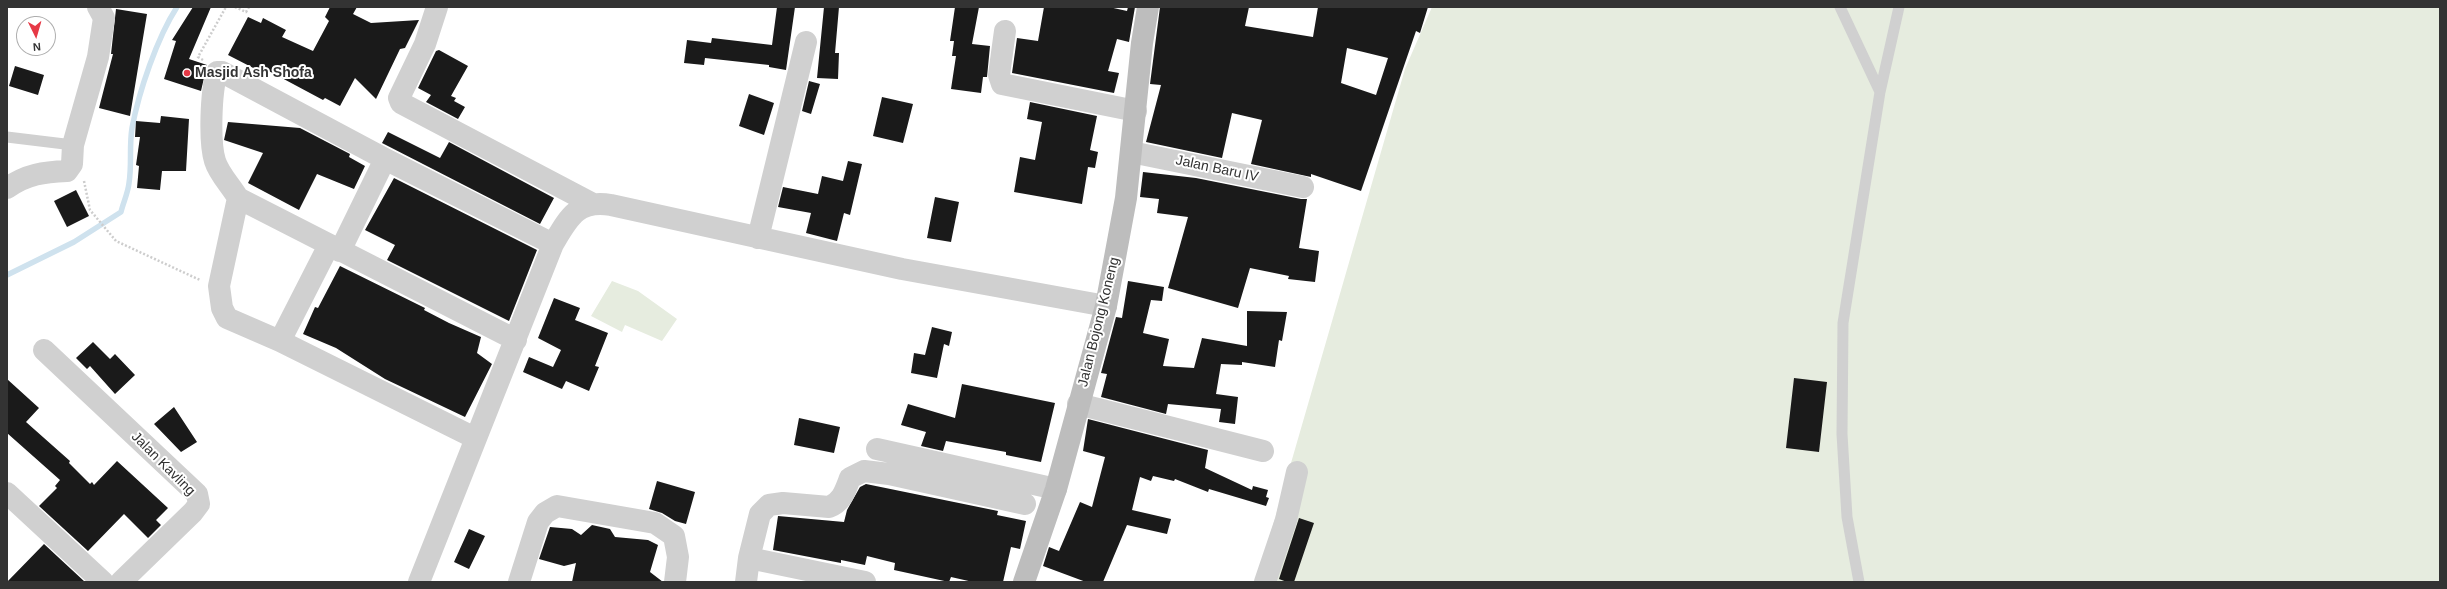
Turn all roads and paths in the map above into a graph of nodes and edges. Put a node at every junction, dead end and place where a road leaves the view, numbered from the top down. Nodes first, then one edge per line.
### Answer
1 (98, 7) edge
2 (226, 7) edge
3 (235, 7) edge
4 (249, 7) edge
5 (437, 7) edge
6 (1148, 7) edge
7 (1840, 7) edge
8 (1899, 7) edge
9 (1005, 31) dead end
10 (806, 42) dead end
11 (217, 72) junction
12 (1880, 92) junction
13 (1136, 111) junction
14 (7, 137) edge
15 (1131, 152) junction
16 (73, 154) junction
17 (385, 159) junction
18 (1303, 187) dead end
19 (7, 188) edge
20 (238, 198) junction
21 (591, 203) junction
22 (758, 238) junction
23 (553, 244) junction
24 (334, 248) junction
25 (219, 286) junction
26 (1106, 306) junction
27 (516, 340) junction
28 (280, 341) junction
29 (44, 350) dead end
30 (1078, 404) junction
31 (475, 438) junction
32 (877, 449) dead end
33 (1263, 450) dead end
34 (1297, 472) dead end
35 (1056, 489) junction
36 (10, 503) edge
37 (1025, 504) dead end
38 (749, 558) junction
39 (102, 582) edge
40 (121, 582) edge
41 (418, 582) edge
42 (519, 582) edge
43 (675, 582) edge
44 (746, 582) edge
45 (866, 582) edge
46 (1024, 582) edge
47 (1265, 582) edge
48 (1859, 582) edge

1 - 16 street
2 - 11 path
3 - 4 path
5 - 21 street
6 - 13 street, Jalan Bojong Koneng
7 - 12 lane
8 - 12 lane
9 - 13 street
10 - 22 street
11 - 17 street
11 - 20 street
12 - 48 lane
13 - 15 street, Jalan Bojong Koneng
14 - 16 lane
15 - 18 street, Jalan Baru IV
15 - 26 street, Jalan Bojong Koneng
16 - 19 street
16 - 25 path
17 - 23 street
17 - 24 street
20 - 24 street
20 - 25 street
21 - 22 street
21 - 23 street
22 - 26 street
23 - 27 street
24 - 27 street
24 - 28 street
25 - 28 street
26 - 30 street, Jalan Bojong Koneng
27 - 31 street
28 - 31 street
29 - 40 street, Jalan Kavling
30 - 33 street
30 - 35 street, Jalan Bojong Koneng
31 - 41 street
32 - 35 street
34 - 47 street
35 - 46 street, Jalan Bojong Koneng
36 - 39 street
37 - 38 street
38 - 44 street
38 - 45 street
42 - 43 street

